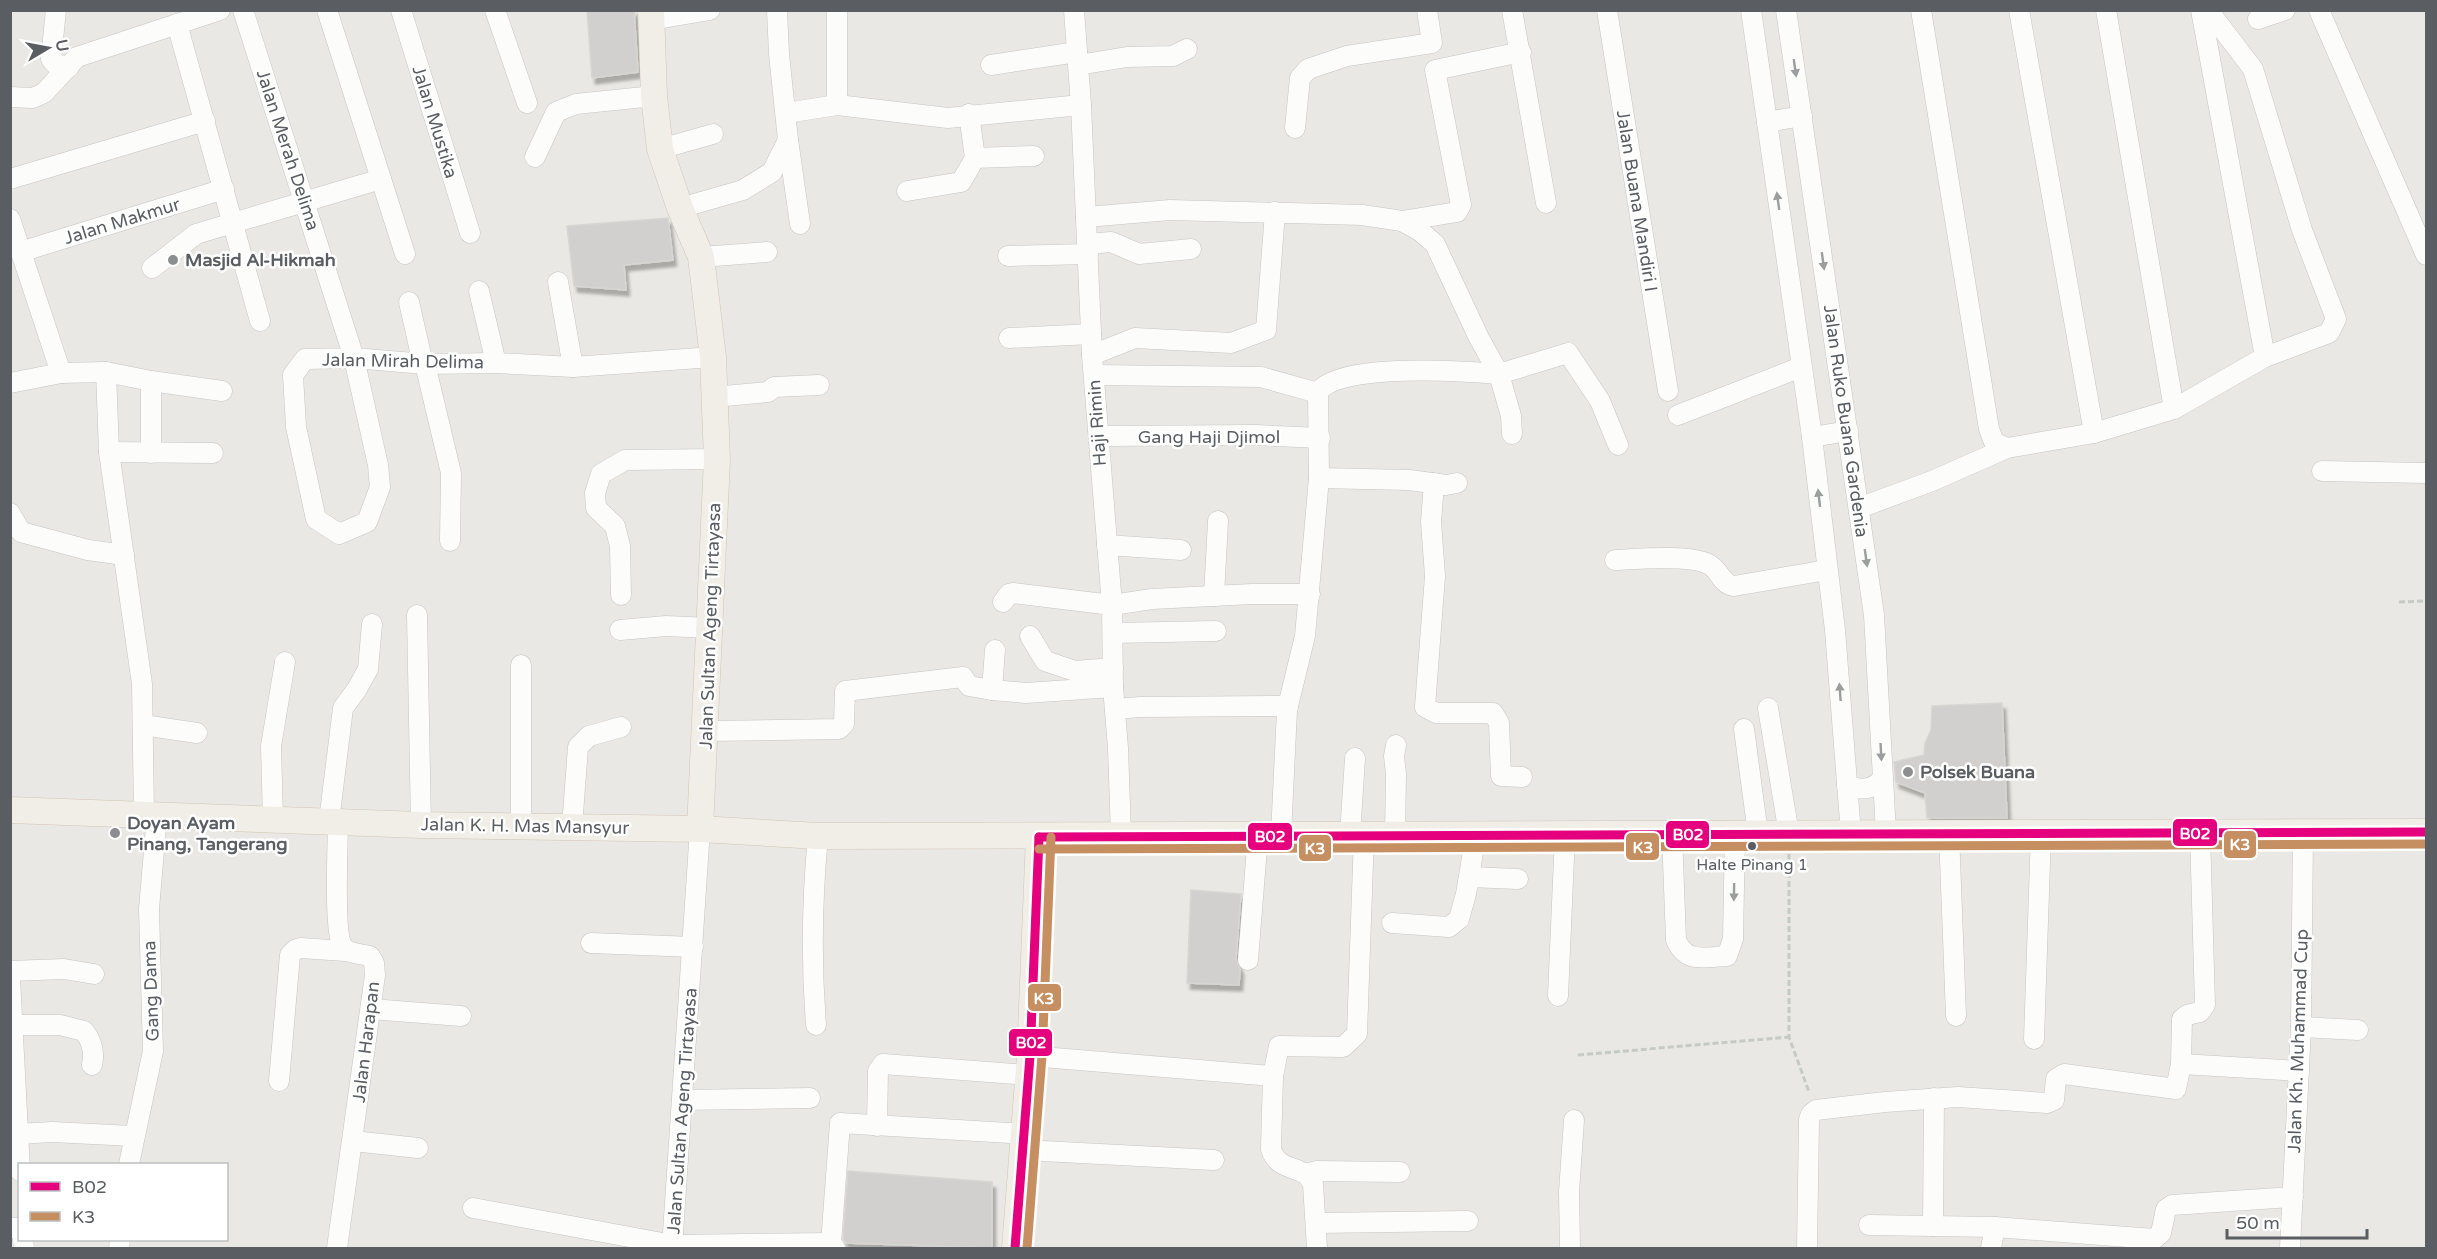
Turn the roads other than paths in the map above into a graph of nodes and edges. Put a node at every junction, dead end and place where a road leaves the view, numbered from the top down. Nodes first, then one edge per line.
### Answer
1 (56, 10) edge
2 (220, 10) edge
3 (243, 10) edge
4 (327, 10) edge
5 (400, 10) edge
6 (495, 10) edge
7 (710, 10) edge
8 (777, 10) edge
9 (837, 10) edge
10 (1074, 10) edge
11 (1427, 10) edge
12 (1512, 10) edge
13 (1607, 10) edge
14 (1751, 10) edge
15 (1786, 10) edge
16 (1921, 10) edge
17 (2019, 10) edge
18 (2106, 10) edge
19 (2201, 10) edge
20 (2208, 10) edge
21 (2285, 10) edge
22 (2319, 10) edge
23 (651, 15) edge
24 (2258, 19) dead end
25 (177, 24) junction
26 (1187, 49) dead end
27 (1521, 52) junction
28 (1078, 58) junction
29 (991, 65) dead end
30 (69, 67) junction
31 (654, 96) junction
32 (10, 98) edge
33 (527, 103) dead end
34 (837, 105) junction
35 (1081, 105) junction
36 (786, 113) junction
37 (969, 114) junction
38 (1802, 116) junction
39 (205, 120) junction
40 (1767, 122) junction
41 (1295, 128) dead end
42 (713, 134) dead end
43 (788, 140) junction
44 (660, 148) junction
45 (1034, 156) dead end
46 (535, 157) dead end
47 (975, 158) junction
48 (10, 179) edge
49 (381, 179) junction
50 (224, 189) junction
51 (907, 191) dead end
52 (306, 202) junction
53 (1546, 203) dead end
54 (680, 208) junction
55 (1275, 212) junction
56 (1086, 217) junction
57 (10, 219) edge
58 (1402, 221) junction
59 (233, 222) junction
60 (800, 224) dead end
61 (470, 233) dead end
62 (1088, 249) junction
63 (1191, 249) dead end
64 (20, 252) junction
65 (768, 252) dead end
66 (405, 254) dead end
67 (2427, 255) edge
68 (1008, 256) dead end
69 (701, 257) junction
70 (152, 268) dead end
71 (558, 282) dead end
72 (479, 291) dead end
73 (409, 302) dead end
74 (260, 321) dead end
75 (1091, 334) junction
76 (1009, 338) dead end
77 (1092, 355) junction
78 (713, 357) junction
79 (2265, 357) junction
80 (354, 358) junction
81 (496, 363) junction
82 (424, 364) junction
83 (573, 367) junction
84 (1801, 367) junction
85 (106, 372) junction
86 (61, 373) junction
87 (1499, 374) junction
88 (1094, 375) junction
89 (151, 381) junction
90 (10, 383) edge
91 (819, 385) dead end
92 (222, 391) dead end
93 (1668, 391) dead end
94 (1318, 393) junction
95 (714, 397) junction
96 (2174, 409) junction
97 (1677, 415) dead end
98 (1848, 431) junction
99 (2094, 433) junction
100 (1512, 434) dead end
101 (1099, 436) junction
102 (1812, 437) junction
103 (1320, 438) junction
104 (1618, 445) dead end
105 (2007, 448) junction
106 (109, 452) junction
107 (151, 453) junction
108 (213, 453) dead end
109 (717, 459) junction
110 (378, 465) joint
111 (2322, 471) dead end
112 (2427, 473) edge
113 (1319, 478) junction
114 (1434, 483) junction
115 (1457, 483) dead end
116 (1859, 508) junction
117 (10, 513) edge
118 (1218, 521) dead end
119 (450, 541) dead end
120 (1107, 545) junction
121 (1181, 550) dead end
122 (124, 555) junction
123 (1616, 560) dead end
124 (1827, 570) junction
125 (1310, 594) junction
126 (621, 595) dead end
127 (1214, 596) junction
128 (1003, 602) dead end
129 (1112, 605) junction
130 (417, 615) dead end
131 (372, 624) dead end
132 (710, 628) junction
133 (620, 630) dead end
134 (1216, 631) dead end
135 (1113, 633) junction
136 (1030, 636) dead end
137 (995, 650) dead end
138 (285, 662) dead end
139 (521, 665) dead end
140 (1113, 677) junction
141 (992, 690) junction
142 (1288, 706) junction
143 (1768, 708) dead end
144 (1116, 709) junction
145 (143, 725) junction
146 (621, 727) dead end
147 (1744, 729) dead end
148 (706, 731) junction
149 (197, 733) dead end
150 (1396, 745) dead end
151 (1355, 758) dead end
152 (1522, 777) dead end
153 (1883, 779) junction
154 (1847, 785) junction
155 (10, 810) edge
156 (150, 815) junction
157 (273, 819) junction
158 (334, 821) junction
159 (421, 825) junction
160 (521, 827) junction
161 (572, 827) junction
162 (700, 829) junction
163 (2427, 832) edge
164 (1886, 833) junction
165 (1949, 833) junction
166 (2041, 833) junction
167 (2200, 833) junction
168 (2303, 833) junction
169 (1395, 834) junction
170 (1476, 834) junction
171 (1565, 834) junction
172 (1672, 834) junction
173 (1746, 834) junction
174 (1789, 834) junction
175 (1851, 834) junction
176 (1121, 835) junction
177 (1269, 835) junction
178 (1357, 835) junction
179 (818, 836) junction
180 (1040, 837) junction
181 (1468, 877) junction
182 (1518, 879) dead end
183 (1392, 923) dead end
184 (591, 943) dead end
185 (693, 947) junction
186 (346, 951) junction
187 (1248, 960) dead end
188 (10, 971) edge
189 (94, 974) dead end
190 (10, 978) edge
191 (1558, 996) dead end
192 (11, 1001) edge
193 (371, 1009) junction
194 (461, 1016) dead end
195 (1956, 1016) dead end
196 (13, 1025) junction
197 (816, 1025) dead end
198 (2301, 1027) junction
199 (2358, 1030) dead end
200 (2034, 1040) dead end
201 (2181, 1064) junction
202 (92, 1065) dead end
203 (1029, 1065) junction
204 (2299, 1071) junction
205 (1273, 1076) junction
206 (279, 1081) dead end
207 (13, 1087) edge
208 (810, 1098) dead end
209 (1934, 1098) junction
210 (682, 1100) junction
211 (1574, 1120) dead end
212 (877, 1126) junction
213 (18, 1134) junction
214 (133, 1136) junction
215 (353, 1141) junction
216 (1024, 1142) junction
217 (418, 1148) dead end
218 (1214, 1160) dead end
219 (20, 1163) edge
220 (129, 1163) edge
221 (1400, 1172) dead end
222 (1306, 1174) junction
223 (2293, 1197) junction
224 (473, 1208) dead end
225 (1468, 1221) dead end
226 (1316, 1223) junction
227 (1869, 1225) dead end
228 (1933, 1226) junction
229 (1995, 1227) junction
230 (833, 1246) edge
231 (673, 1247) edge
232 (337, 1248) edge
233 (1015, 1248) edge
234 (1317, 1248) edge
235 (1570, 1248) edge
236 (1807, 1248) edge
237 (1991, 1248) edge
238 (2290, 1248) edge

1 - 30 street
2 - 25 street
3 - 52 street, Jalan Merah Delima
4 - 49 street
5 - 61 street, Jalan Mustika
6 - 33 street
7 - 23 street
8 - 36 street
9 - 34 street
10 - 28 street, Haji Rimin
11 - 41 street
12 - 27 street
13 - 93 street, Jalan Buana Mandiri I
14 - 40 street, Jalan Ruko Buana Gardenia
15 -> 38 street, Jalan Ruko Buana Gardenia
16 - 105 street
17 - 99 street
18 - 96 street
19 - 79 street
20 - 79 street
21 - 24 street
22 - 67 street
23 - 31 main road, Jalan Sultan Ageng Tirtayasa
25 - 30 street
25 - 39 street
26 - 28 street
27 - 53 street
27 - 58 street
28 - 29 street
28 - 35 street, Haji Rimin
30 - 32 street
31 - 44 main road, Jalan Sultan Ageng Tirtayasa
31 - 46 street
34 - 36 street
34 - 37 street
35 - 37 street
35 - 56 street, Haji Rimin
36 - 43 street
37 - 47 street
38 - 40 street
38 -> 98 street, Jalan Ruko Buana Gardenia
39 - 48 street
39 - 50 street
84 -> 40 street, Jalan Ruko Buana Gardenia
42 - 44 street
43 - 54 street
43 - 60 street
44 - 54 main road, Jalan Sultan Ageng Tirtayasa
45 - 47 street
47 - 51 street
49 - 52 street
49 - 66 street
50 - 59 street
50 - 64 street, Jalan Makmur
52 - 59 street
52 - 80 street, Jalan Merah Delima
54 - 69 main road, Jalan Sultan Ageng Tirtayasa
55 - 56 street
55 - 58 street
55 - 77 street
56 - 62 street, Haji Rimin
57 - 64 street
58 - 87 street
59 - 70 street
59 - 74 street
62 - 63 street
62 - 68 street
62 - 75 street, Haji Rimin
64 - 86 street
65 - 69 street
69 - 78 main road, Jalan Sultan Ageng Tirtayasa
71 - 83 street
72 - 81 street
73 - 82 street
75 - 76 street
75 - 77 street, Haji Rimin
77 - 88 street, Haji Rimin
78 - 83 street, Jalan Mirah Delima
78 - 95 main road, Jalan Sultan Ageng Tirtayasa
79 - 96 street
80 - 82 street, Jalan Mirah Delima
80 - 110 street, Jalan Merah Delima
80 - 110 street, Jalan Mirah Delima
81 - 82 street, Jalan Mirah Delima
81 - 83 street, Jalan Mirah Delima
82 - 119 street
84 - 97 street
84 - 102 street, Jalan Ruko Buana Gardenia
85 - 86 street
85 - 89 street
85 - 106 street, Gang Dama
86 - 90 street
87 - 94 street
87 - 100 street
87 - 104 street
88 - 94 street
88 - 101 street, Haji Rimin
89 - 92 street
89 - 107 street
91 - 95 street
94 - 103 street
95 - 109 main road, Jalan Sultan Ageng Tirtayasa
96 - 99 street
98 - 102 street
98 - 116 street, Jalan Ruko Buana Gardenia
99 - 105 street
101 - 103 street, Gang Haji Djimol
101 - 120 street, Haji Rimin
124 -> 102 street, Jalan Ruko Buana Gardenia
103 - 113 street
105 - 116 street
106 - 107 street
106 - 122 street, Gang Dama
107 - 108 street
109 - 126 street
109 - 132 main road, Jalan Sultan Ageng Tirtayasa
111 - 112 street
113 - 114 street
113 - 125 street
114 - 115 street
114 - 152 street
116 -> 153 street, Jalan Ruko Buana Gardenia
117 - 122 street
118 - 127 street
120 - 121 street
120 - 129 street, Haji Rimin
122 - 145 street, Gang Dama
123 - 124 street
154 -> 124 street, Jalan Ruko Buana Gardenia
125 - 127 street
125 - 142 street
127 - 129 street
128 - 129 street
129 - 135 street, Haji Rimin
130 - 159 street
131 - 158 street
132 - 133 street
132 - 148 main road, Jalan Sultan Ageng Tirtayasa
134 - 135 street
135 - 140 street, Haji Rimin
136 - 140 street
137 - 141 street
138 - 157 street
139 - 160 street
140 - 141 street
140 - 144 street, Haji Rimin
141 - 148 street
142 - 144 street
142 - 177 street
143 - 174 street
144 - 176 street, Haji Rimin
145 - 149 street
145 - 156 street, Gang Dama
146 - 161 street
147 - 173 street
148 - 162 main road, Jalan Sultan Ageng Tirtayasa
150 - 169 street
151 - 178 street
153 - 154 street
153 - 164 street, Jalan Ruko Buana Gardenia
154 - 175 street, Jalan Ruko Buana Gardenia
155 - 156 main road, Jalan K. H. Mas Mansyur
156 - 157 main road, Jalan K. H. Mas Mansyur
156 - 214 street, Gang Dama
157 - 158 main road, Jalan K. H. Mas Mansyur
158 - 159 main road, Jalan K. H. Mas Mansyur
158 - 186 street
159 - 160 main road, Jalan K. H. Mas Mansyur
160 - 161 main road, Jalan K. H. Mas Mansyur
161 - 162 main road, Jalan K. H. Mas Mansyur
162 - 179 main road, Jalan K. H. Mas Mansyur
162 - 185 street, Jalan Sultan Ageng Tirtayasa
163 - 168 main road, Jalan K. H. Mas Mansyur
164 - 165 main road, Jalan K. H. Mas Mansyur
164 - 175 main road, Jalan K. H. Mas Mansyur
165 - 166 main road, Jalan K. H. Mas Mansyur
165 - 195 street
166 - 167 main road, Jalan K. H. Mas Mansyur
166 - 200 street
167 - 168 main road, Jalan K. H. Mas Mansyur
167 - 201 street
168 - 198 street, Jalan Kh. Muhammad Cup
169 - 170 main road, Jalan K. H. Mas Mansyur
169 - 178 main road, Jalan K. H. Mas Mansyur
170 - 171 main road, Jalan K. H. Mas Mansyur
170 - 181 street
171 - 172 main road, Jalan K. H. Mas Mansyur
171 - 191 street
172 - 173 main road, Jalan K. H. Mas Mansyur
173 -> 172 street
173 - 174 main road, Jalan K. H. Mas Mansyur
174 - 175 main road, Jalan K. H. Mas Mansyur
176 - 177 main road, Jalan K. H. Mas Mansyur
176 - 180 main road, Jalan K. H. Mas Mansyur
177 - 178 main road, Jalan K. H. Mas Mansyur
177 - 187 street
178 - 205 street
179 - 180 main road, Jalan K. H. Mas Mansyur
179 - 197 street
180 - 203 main road
181 - 182 street
181 - 183 street
184 - 185 street
185 - 210 street, Jalan Sultan Ageng Tirtayasa
186 - 193 street, Jalan Harapan
186 - 206 street, Jalan Harapan
188 - 189 street
190 - 192 street
192 - 196 street
193 - 194 street
193 - 215 street, Jalan Harapan
196 - 202 street
196 - 207 street
198 - 199 street
198 - 204 street, Jalan Kh. Muhammad Cup
201 - 204 street
201 - 209 street
203 - 205 street
203 - 212 street
203 - 216 main road
204 - 223 street, Jalan Kh. Muhammad Cup
205 - 222 street
207 - 213 street
208 - 210 street
209 - 228 street
209 - 236 street
210 - 231 street, Jalan Sultan Ageng Tirtayasa
211 - 235 street
212 - 216 street
212 - 230 street
213 - 214 street
213 - 219 street
214 - 220 street, Gang Dama
215 - 217 street
215 - 232 street, Jalan Harapan
216 - 218 street
216 - 233 main road
221 - 222 street
222 - 226 street
223 - 229 street
223 - 238 street, Jalan Kh. Muhammad Cup
224 - 231 street
225 - 226 street
226 - 234 street
227 - 228 street
228 - 229 street
229 - 237 street
230 - 231 street

